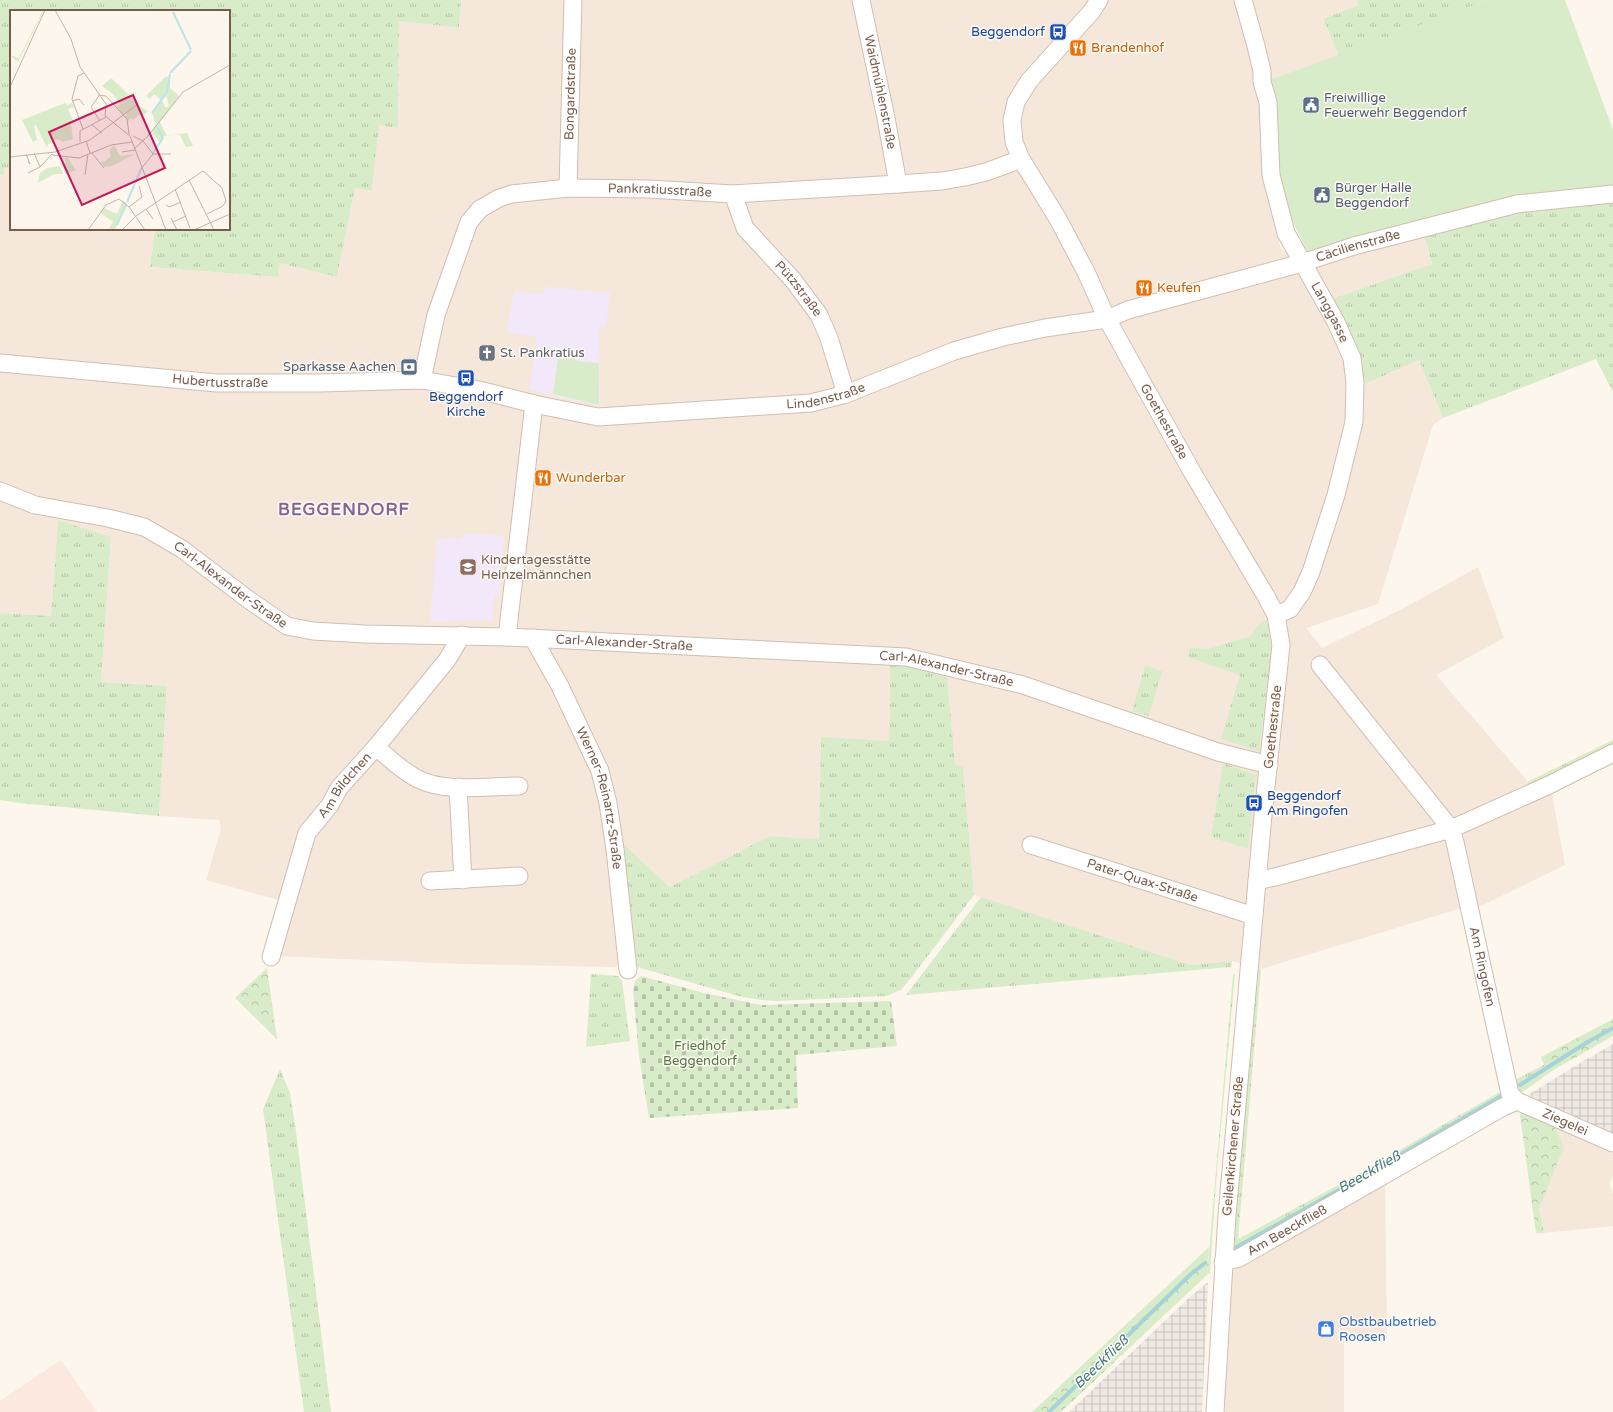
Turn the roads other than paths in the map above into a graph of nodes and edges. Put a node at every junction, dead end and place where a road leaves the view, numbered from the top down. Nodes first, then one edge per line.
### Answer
1 (573, 0) edge
2 (861, 0) edge
3 (1099, 0) edge
4 (1243, 0) edge
5 (1021, 159) junction
6 (898, 184) junction
7 (568, 188) junction
8 (733, 194) junction
9 (1613, 194) edge
10 (1302, 262) junction
11 (1108, 319) junction
12 (0, 363) edge
13 (422, 380) junction
14 (846, 394) junction
15 (534, 404) junction
16 (0, 491) edge
17 (1276, 614) junction
18 (462, 635) junction
19 (507, 637) junction
20 (533, 638) junction
21 (1320, 665) dead end
22 (376, 747) junction
23 (1613, 752) edge
24 (1269, 765) junction
25 (519, 786) dead end
26 (458, 787) junction
27 (1451, 829) junction
28 (1031, 845) dead end
29 (519, 876) dead end
30 (462, 880) junction
31 (430, 881) dead end
32 (1257, 881) junction
33 (1254, 916) junction
34 (271, 958) dead end
35 (628, 970) dead end
36 (1517, 1101) junction
37 (1613, 1142) edge
38 (1223, 1262) junction
39 (1215, 1412) edge

1 - 7 street, Bongardstraße
2 - 6 street, Waidmühlenstraße
3 - 5 street, Goethestraße
4 - 10 street, Langgasse
5 - 6 street, Pankratiusstraße
5 - 11 street, Goethestraße
6 - 8 street, Pankratiusstraße
7 - 8 street, Pankratiusstraße
7 - 13 street, Pankratiusstraße
8 - 14 street, Pützstraße
9 - 10 street, Cäcilienstraße
10 - 11 street, Cäcilienstraße
10 - 17 street, Langgasse
11 - 14 street, Lindenstraße
11 - 17 street, Goethestraße
12 - 13 street, Hubertusstraße
13 - 15 street, Hubertusstraße
14 - 15 street, Lindenstraße
15 - 19 street
16 - 18 street, Carl-Alexander-Straße
17 - 24 street, Goethestraße
18 - 19 street, Carl-Alexander-Straße
18 - 22 street, Am Bildchen
19 - 20 street, Carl-Alexander-Straße
20 - 24 street, Carl-Alexander-Straße
20 - 35 street, Werner-Reinartz-Straße
21 - 27 street, Am Ringofen
22 - 26 street
22 - 34 street, Am Bildchen
23 - 27 street
24 - 32 street, Goethestraße
25 - 26 street
26 - 30 street
27 - 32 street
27 - 36 street, Am Ringofen
28 - 33 street, Pater-Quax-Straße
29 - 30 street
30 - 31 street
32 - 33 street, Geilenkirchener Straße
33 - 38 street, Geilenkirchener Straße
36 - 37 street, Ziegelei
36 - 38 street, Am Beeckfließ
38 - 39 street, Geilenkirchener Straße

